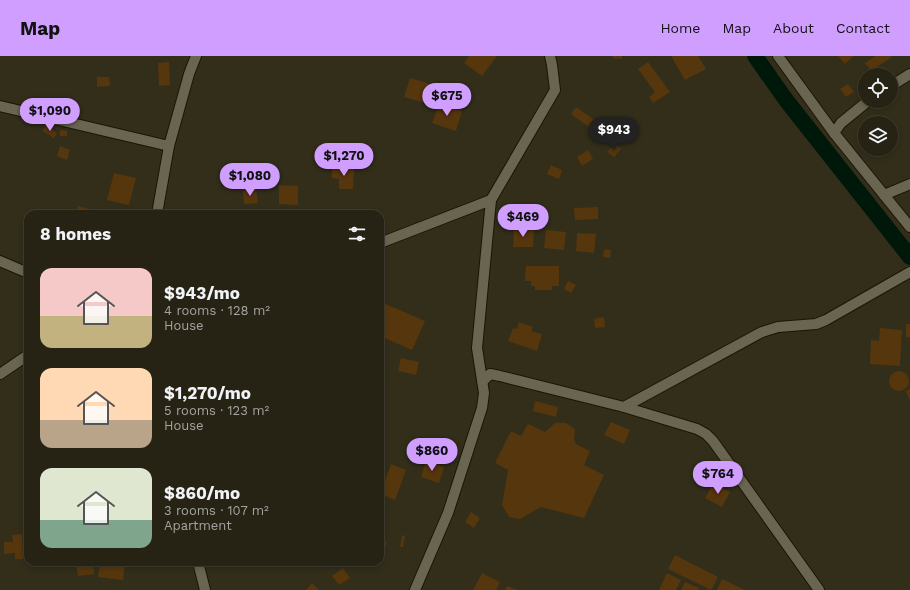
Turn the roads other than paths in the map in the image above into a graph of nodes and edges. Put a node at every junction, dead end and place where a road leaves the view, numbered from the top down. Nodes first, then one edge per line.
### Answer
1 (196, 56) edge
2 (550, 56) edge
3 (778, 56) edge
4 (910, 74) edge
5 (898, 82) edge
6 (0, 106) edge
7 (859, 108) edge
8 (834, 133) junction
9 (169, 146) junction
10 (910, 184) edge
11 (884, 195) junction
12 (491, 200) junction
13 (158, 210) edge
14 (910, 227) edge
15 (384, 240) edge
16 (0, 261) edge
17 (24, 271) edge
18 (910, 272) edge
19 (24, 358) edge
20 (0, 374) edge
21 (482, 381) junction
22 (624, 407) junction
23 (199, 566) edge
24 (204, 590) edge
25 (415, 590) edge
26 (819, 590) edge

1 - 9 street
2 - 12 street
3 - 8 street
4 - 5 street
6 - 9 street
7 - 8 street
8 - 11 street
9 - 13 street
10 - 11 street
11 - 14 street
12 - 15 street
12 - 21 street
16 - 17 street
18 - 22 street
19 - 20 street
21 - 22 street
21 - 25 street
22 - 26 street
23 - 24 street

